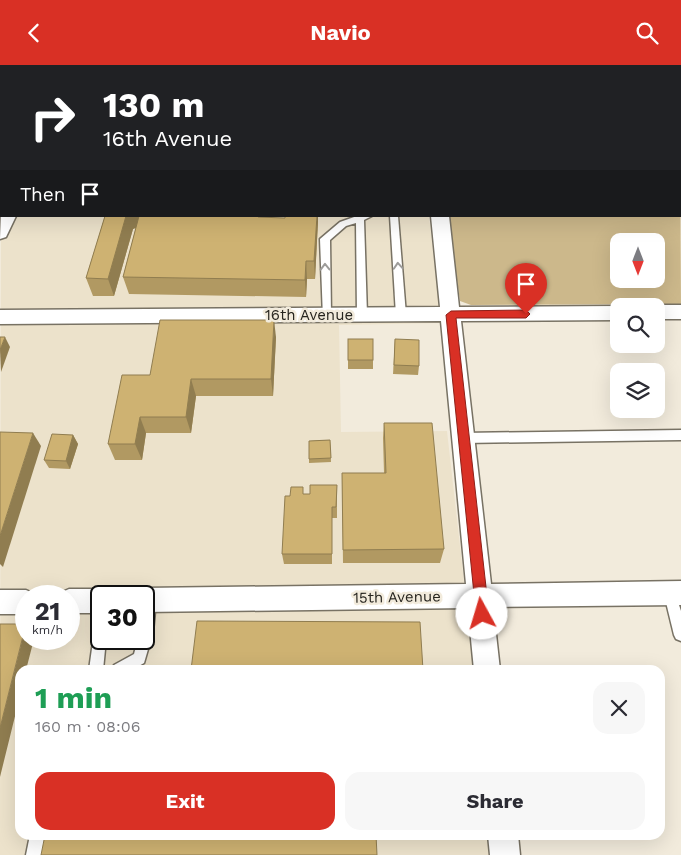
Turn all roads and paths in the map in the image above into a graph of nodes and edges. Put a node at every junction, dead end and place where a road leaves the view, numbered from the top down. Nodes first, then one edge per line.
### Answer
1 (364, 217) edge
2 (394, 217) edge
3 (440, 217) edge
4 (665, 312) edge
5 (681, 312) edge
6 (610, 313) edge
7 (326, 315) junction
8 (362, 315) junction
9 (401, 315) junction
10 (451, 315) junction
11 (0, 317) edge
12 (681, 435) edge
13 (463, 438) junction
14 (676, 593) edge
15 (480, 596) junction
16 (155, 600) edge
17 (0, 602) edge
18 (15, 602) edge
19 (681, 635) edge
20 (98, 650) edge
21 (141, 650) edge
22 (97, 665) edge
23 (127, 665) edge
24 (487, 665) edge
25 (37, 840) edge
26 (504, 840) edge
27 (34, 855) edge
28 (505, 855) edge

7 -> 1 lane
1 - 8 lane
9 -> 2 lane
3 - 10 street
4 - 5 street
6 - 10 street, 16th Avenue
7 - 8 street, 16th Avenue
7 - 11 street, 16th Avenue
8 - 9 street, 16th Avenue
9 - 10 street, 16th Avenue
10 - 13 street
12 - 13 lane
13 - 15 street
14 - 15 street, 15th Avenue
14 - 19 lane
15 - 16 street, 15th Avenue
15 - 24 street
17 - 18 street
20 - 22 lane
21 - 23 lane
25 - 27 lane
26 - 28 street

